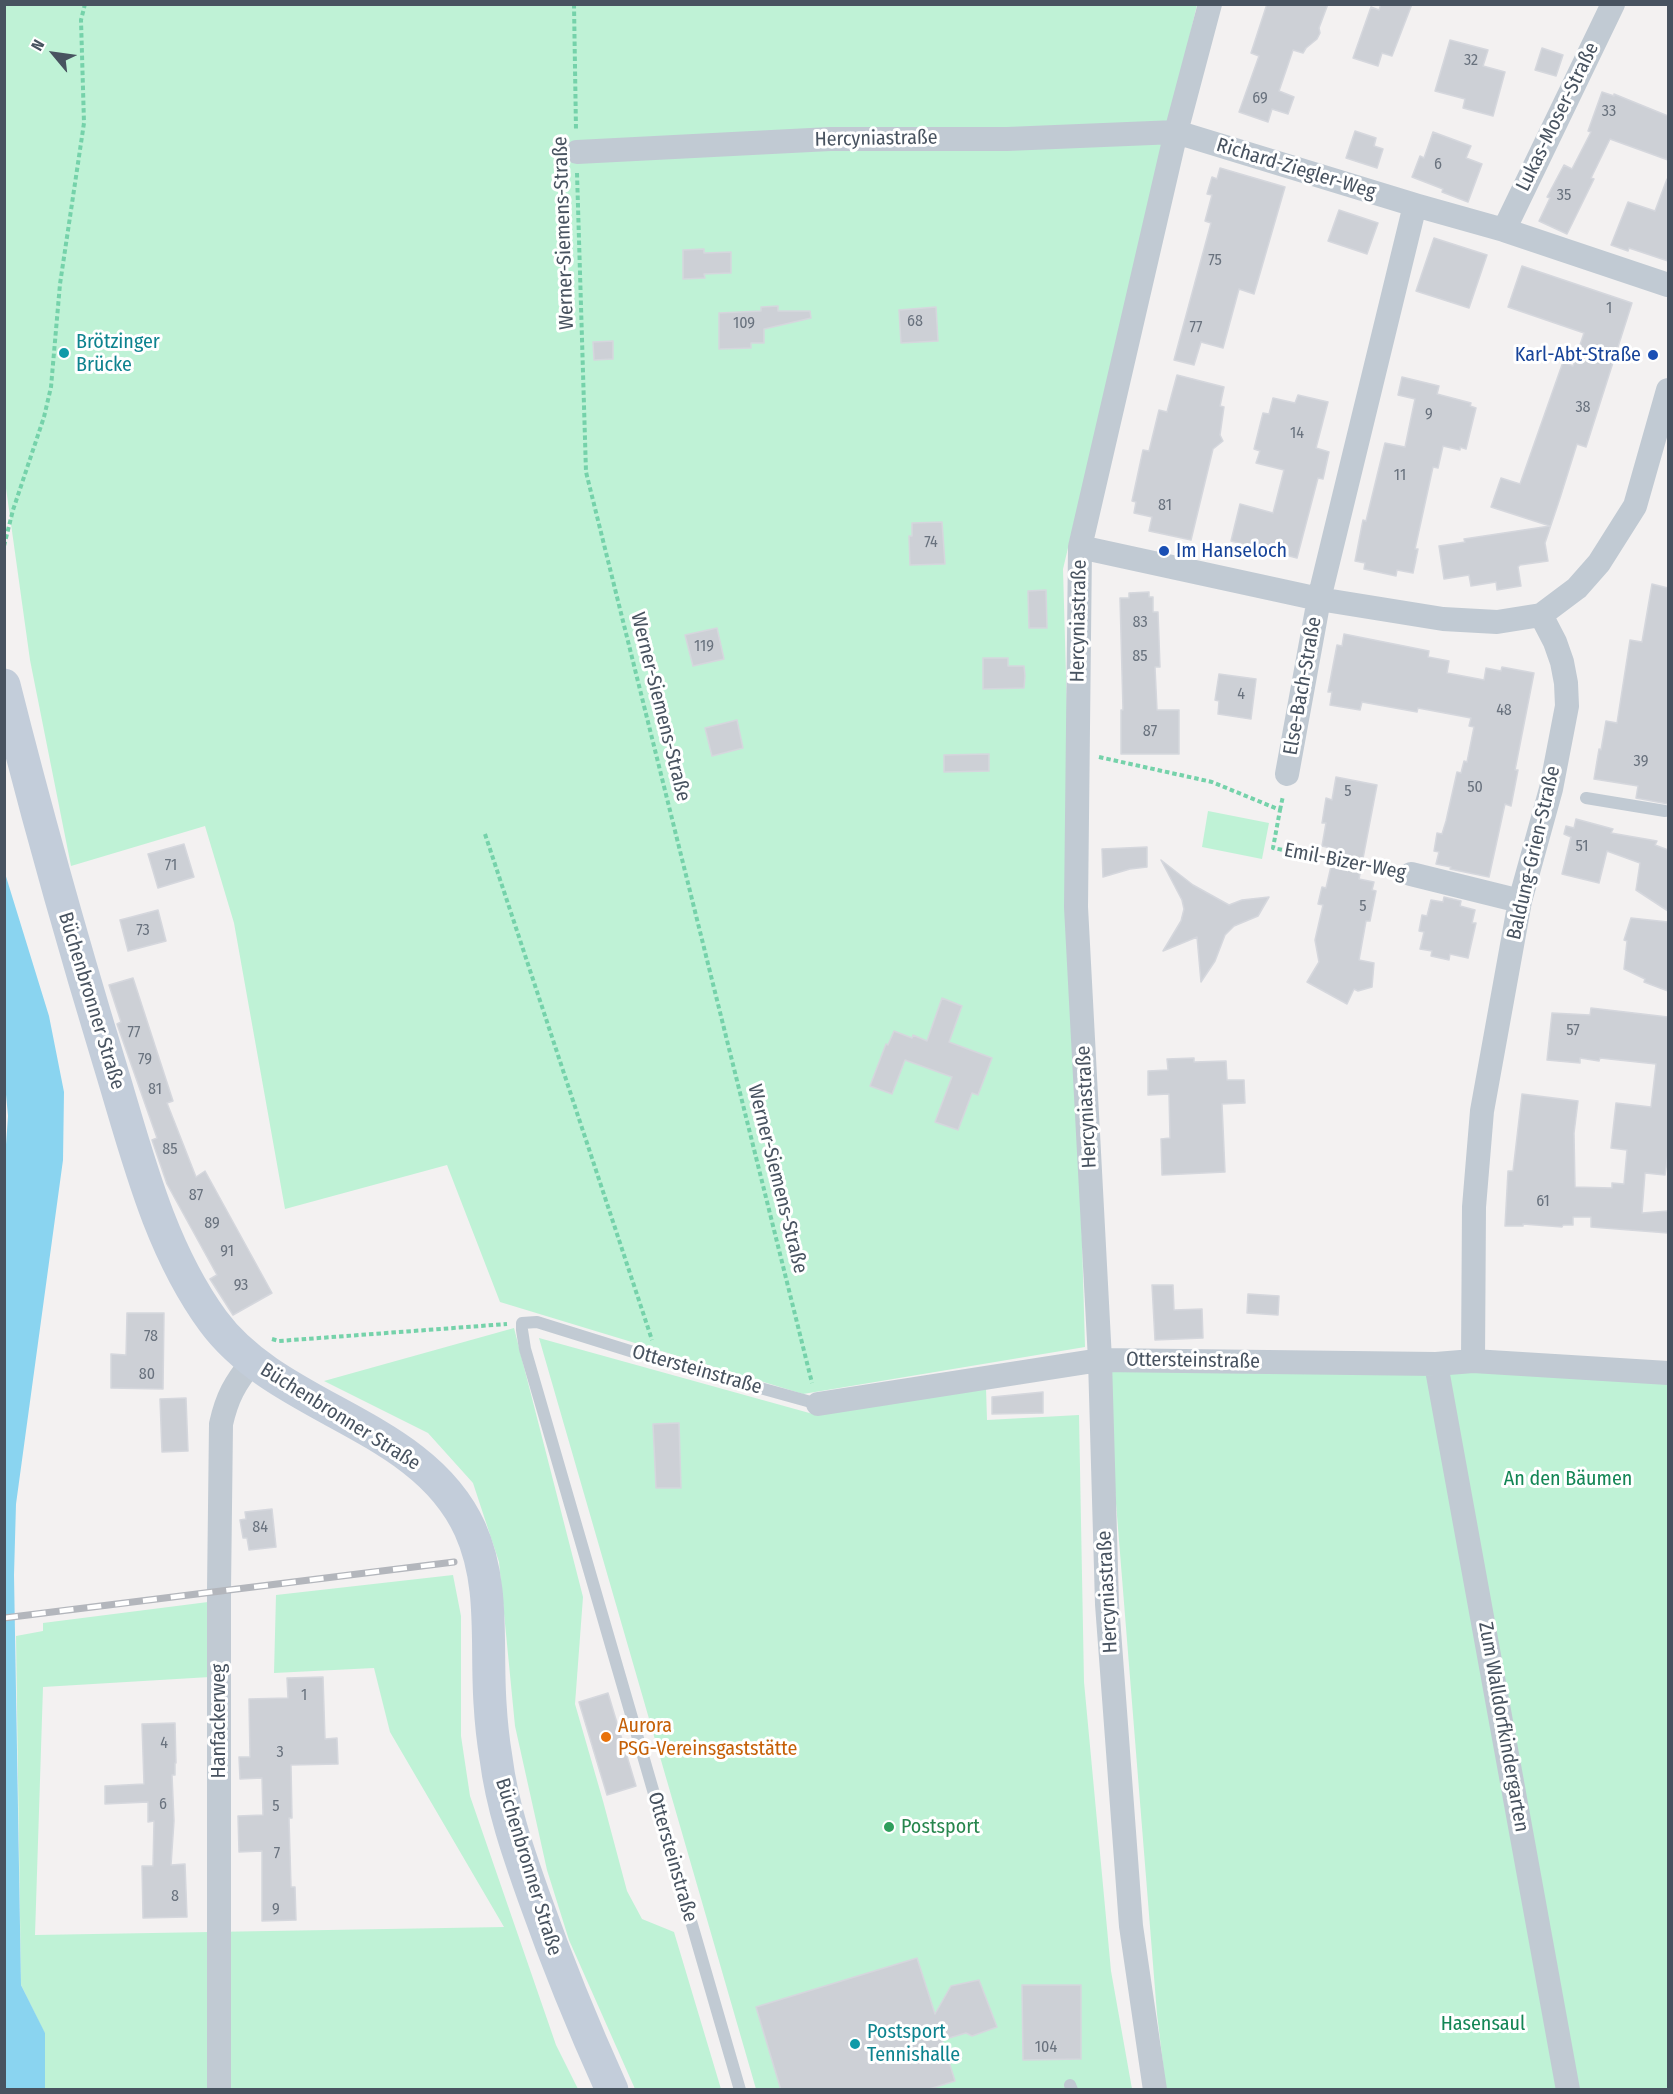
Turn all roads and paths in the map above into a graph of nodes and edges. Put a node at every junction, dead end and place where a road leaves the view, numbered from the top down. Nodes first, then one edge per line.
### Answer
1 (85, 4) edge
2 (574, 4) edge
3 (1210, 4) edge
4 (1613, 4) edge
5 (1176, 132) junction
6 (577, 152) junction
7 (1415, 205) junction
8 (1504, 230) junction
9 (1668, 285) edge
10 (1668, 390) edge
11 (4, 546) edge
12 (1080, 547) junction
13 (1319, 599) junction
14 (1541, 615) junction
15 (4, 685) edge
16 (1078, 752) junction
17 (1287, 774) dead end
18 (1586, 798) dead end
19 (1665, 811) dead end
20 (485, 834) dead end
21 (1411, 874) joint
22 (1520, 901) junction
23 (522, 1323) junction
24 (257, 1349) junction
25 (658, 1360) junction
26 (1100, 1360) junction
27 (1473, 1361) junction
28 (1436, 1364) junction
29 (1668, 1373) edge
30 (818, 1404) junction
31 (219, 2090) edge
32 (612, 2090) edge
33 (740, 2090) edge
34 (1155, 2090) edge
35 (1568, 2090) edge

1 - 11 path
2 - 6 path, Werner-Siemens-Straße
3 - 5 street, Hercyniastraße
4 - 8 street, Lukas-Moser-Straße
5 - 6 street, Hercyniastraße
5 - 7 street, Richard-Ziegler-Weg
5 - 12 street, Hercyniastraße
6 - 30 path, Werner-Siemens-Straße
7 - 8 street
7 - 13 street
8 - 9 street
10 - 14 street
12 - 13 street
12 - 16 street, Hercyniastraße
13 - 14 street
13 - 17 street, Else-Bach-Straße
14 - 22 street, Baldung-Grien-Straße
15 - 24 main road, Büchenbronner Straße
16 - 21 path, Emil-Bizer-Weg
16 - 26 street, Hercyniastraße
18 - 19 lane
20 - 25 path
21 - 22 street, Emil-Bizer-Weg
22 - 27 street, Baldung-Grien-Straße
23 - 24 path
23 - 25 lane, Ottersteinstraße
23 - 33 lane, Ottersteinstraße
24 - 31 street, Hanfackerweg
24 - 32 main road, Büchenbronner Straße
25 - 30 lane, Ottersteinstraße
26 - 28 street, Ottersteinstraße
26 - 30 street, Ottersteinstraße
26 - 34 street, Hercyniastraße
27 - 28 street, Ottersteinstraße
27 - 29 street, Ottersteinstraße
28 - 35 street, Zum Walldorfkindergarten

